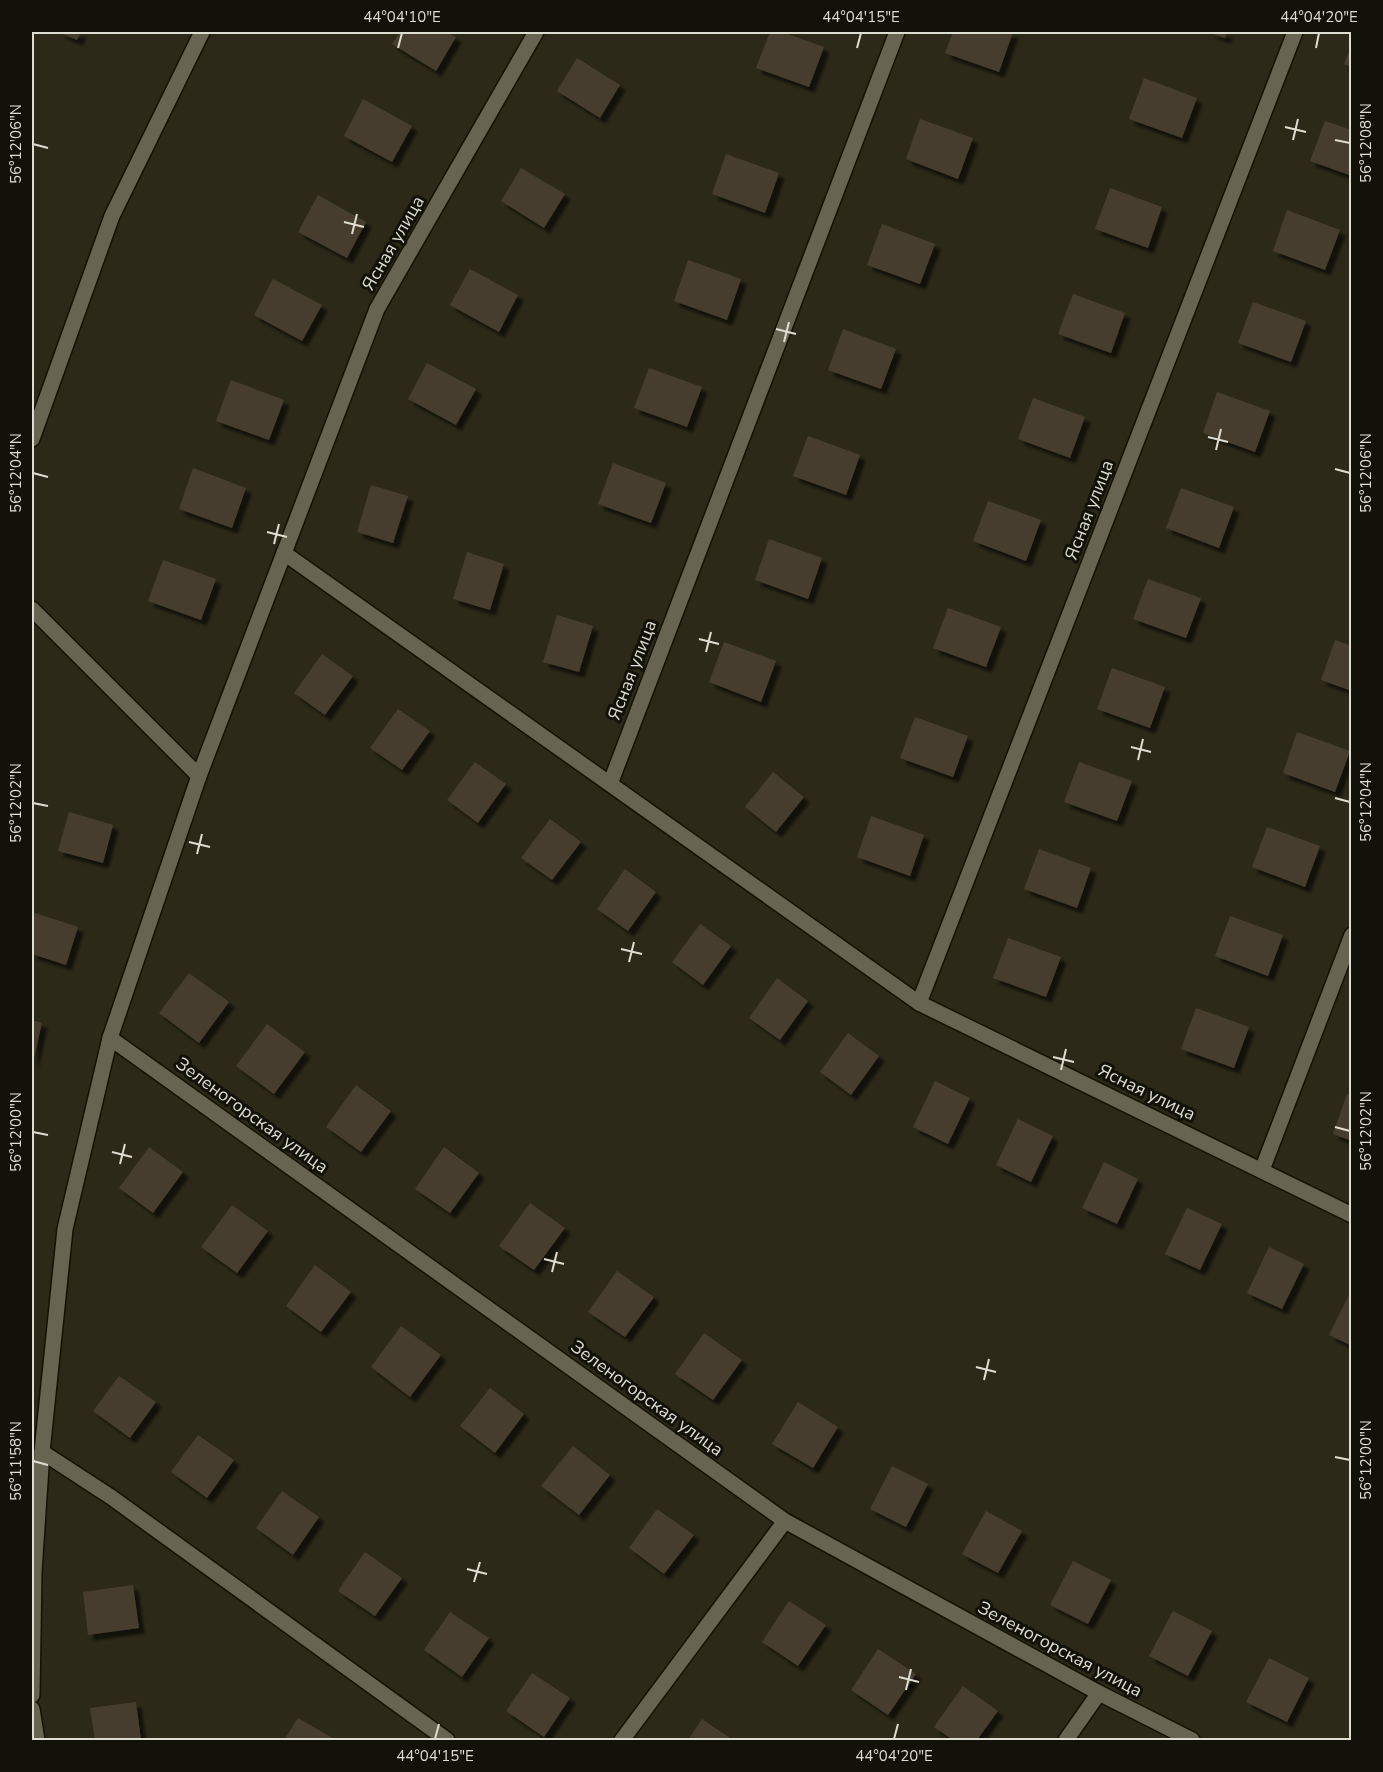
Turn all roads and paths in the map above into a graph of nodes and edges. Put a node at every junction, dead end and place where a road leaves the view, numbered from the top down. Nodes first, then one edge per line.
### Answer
1 (202, 32) edge
2 (536, 32) edge
3 (897, 32) edge
4 (1295, 32) edge
5 (32, 439) edge
6 (285, 553) junction
7 (32, 609) edge
8 (199, 776) junction
9 (610, 784) junction
10 (1352, 935) edge
11 (919, 1003) junction
12 (111, 1038) junction
13 (1262, 1170) junction
14 (1352, 1215) edge
15 (42, 1452) junction
16 (785, 1521) junction
17 (1099, 1694) junction
18 (32, 1695) edge
19 (32, 1709) edge
20 (37, 1740) edge
21 (447, 1740) edge
22 (622, 1740) edge
23 (1066, 1740) edge
24 (1192, 1740) edge

1 - 5 street
2 - 6 street, Ясная улица
3 - 9 street, Ясная улица
4 - 11 street, Ясная улица
6 - 8 street, Ясная улица
6 - 9 street, Ясная улица
7 - 8 street
8 - 12 street, Ясная улица
9 - 11 street, Ясная улица
10 - 13 street
11 - 13 street, Ясная улица
12 - 15 street, Ясная улица
12 - 16 street, Зеленогорская улица
13 - 14 street, Ясная улица
15 - 18 street, Ясная улица
15 - 21 street
16 - 17 street, Зеленогорская улица
16 - 22 street
17 - 23 street
17 - 24 street, Зеленогорская улица
19 - 20 street

